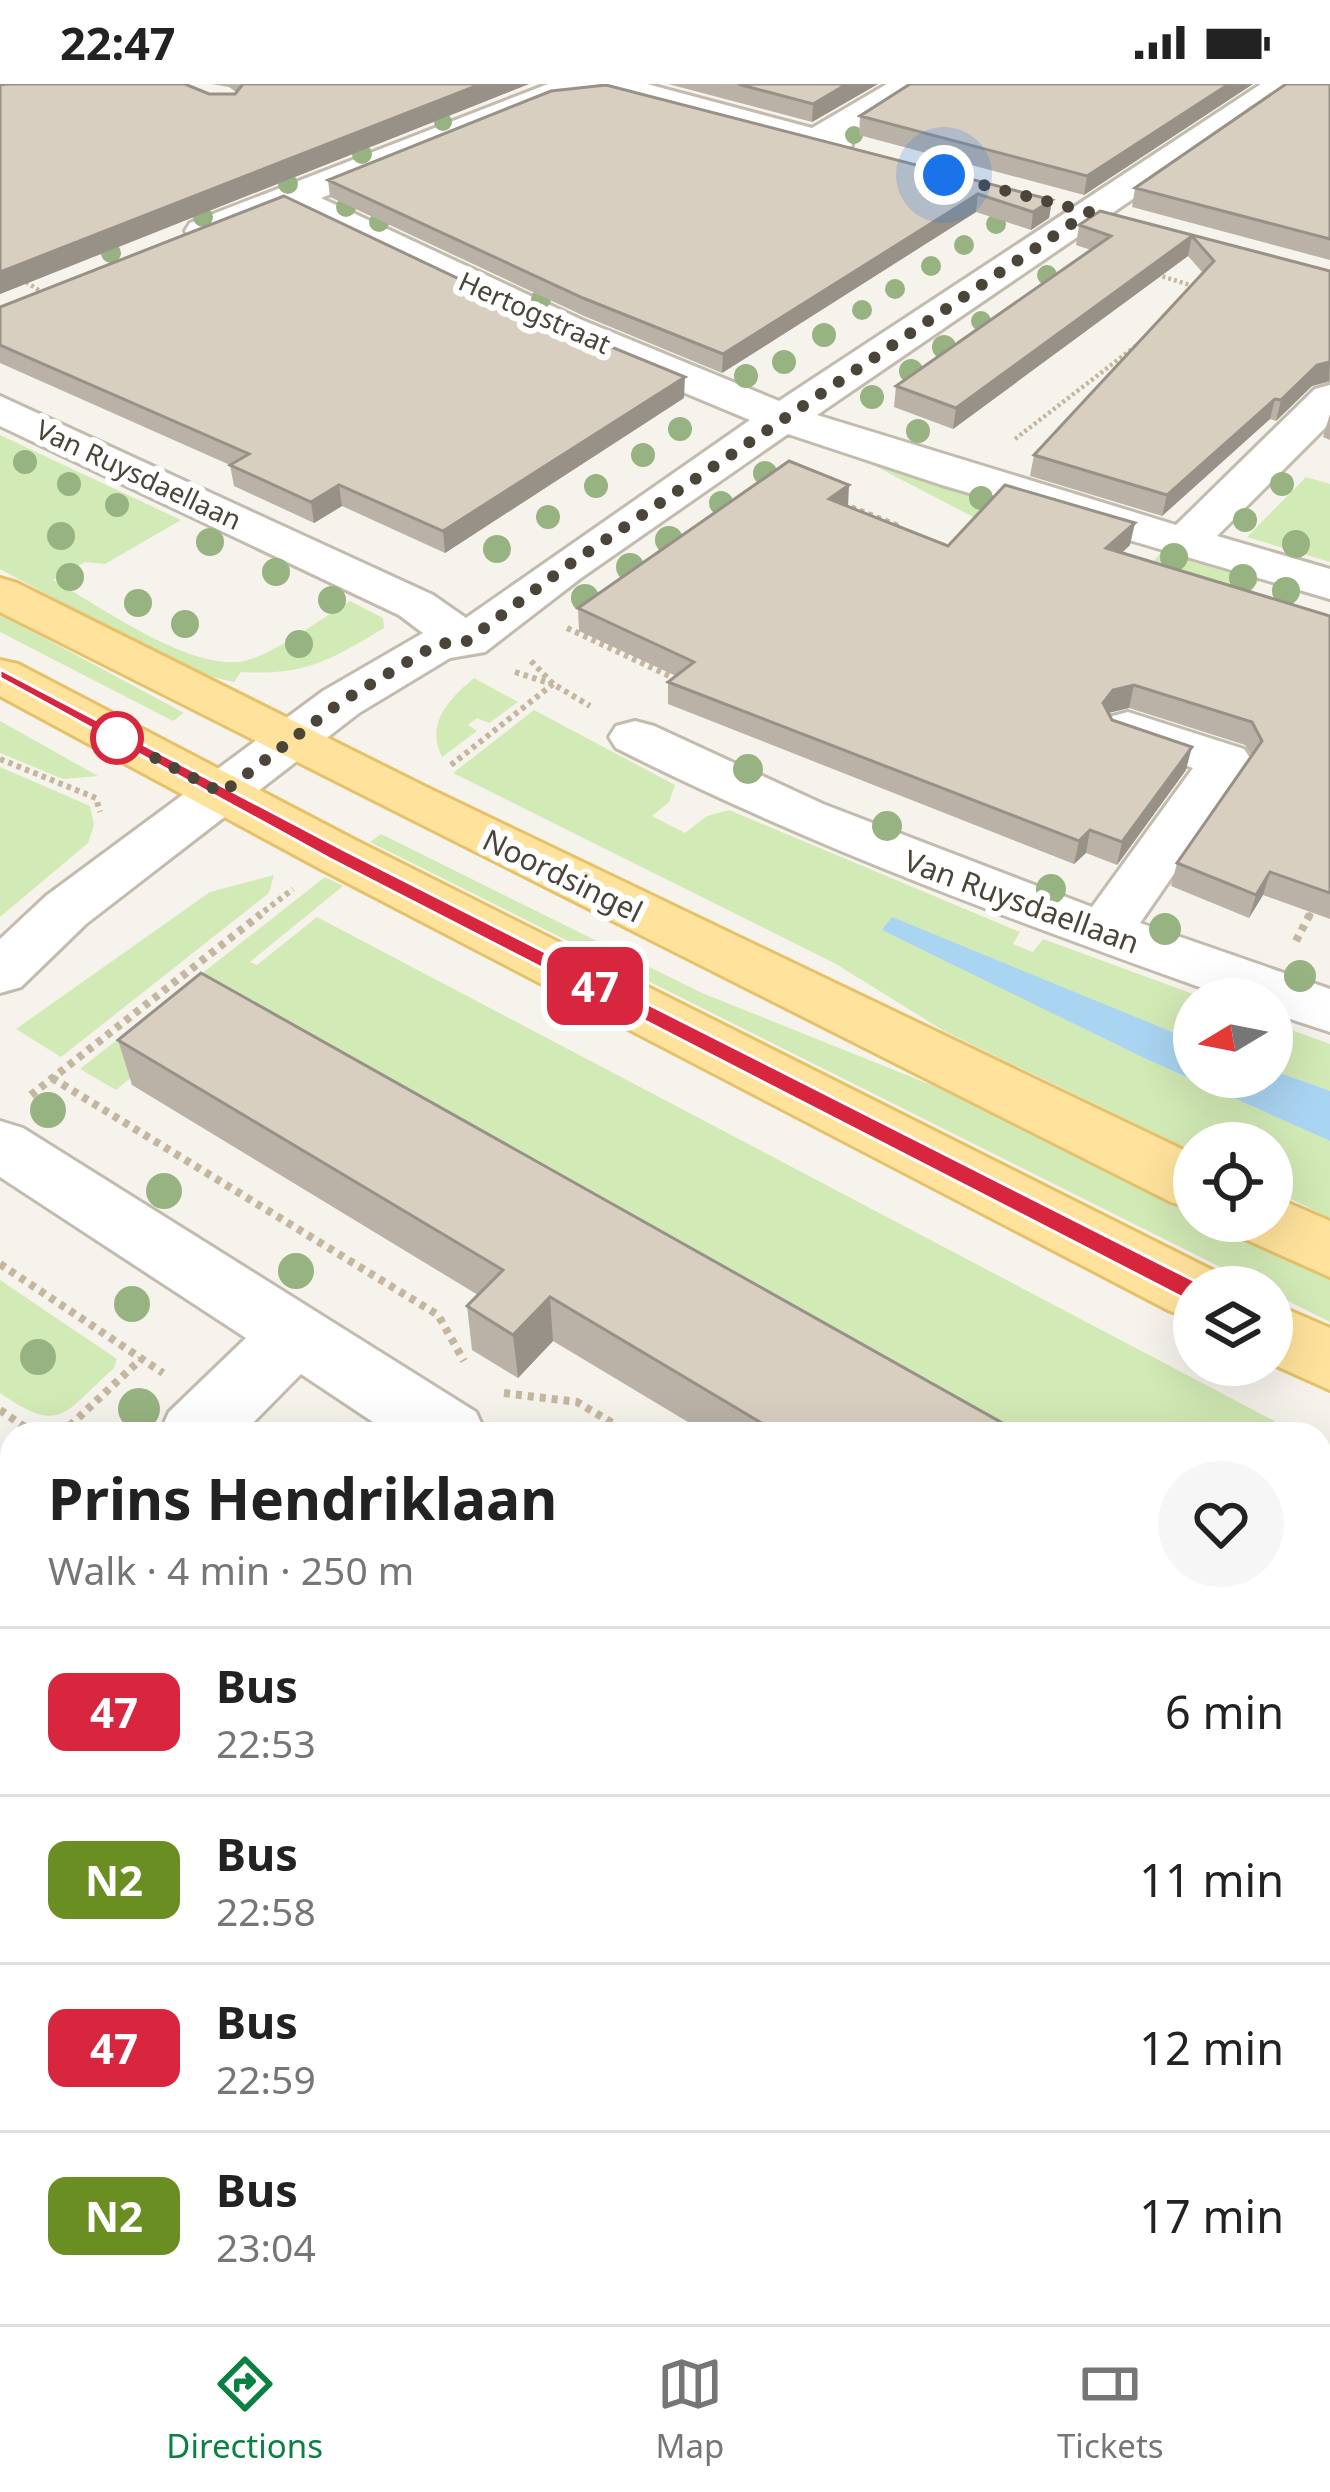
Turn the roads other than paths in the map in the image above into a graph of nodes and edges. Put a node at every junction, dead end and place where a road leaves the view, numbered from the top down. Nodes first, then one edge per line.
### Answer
1 (911, 84) edge
2 (1284, 84) edge
3 (606, 86) edge
4 (655, 89) edge
5 (817, 140) junction
6 (873, 155) edge
7 (289, 197) junction
8 (1089, 212) junction
9 (1133, 224) edge
10 (173, 243) edge
11 (1330, 398) edge
12 (0, 410) edge
13 (784, 417) junction
14 (1279, 449) junction
15 (1330, 465) edge
16 (1186, 541) junction
17 (1330, 584) edge
18 (0, 592) edge
19 (467, 641) junction
20 (0, 675) edge
21 (1128, 728) edge
22 (635, 737) dead end
23 (311, 750) junction
24 (718, 781) junction
25 (242, 803) junction
26 (672, 816) dead end
27 (1104, 932) junction
28 (0, 974) edge
29 (0, 991) edge
30 (1330, 1011) edge
31 (9, 1125) edge
32 (1173, 1174) edge
33 (1293, 1233) edge
34 (1330, 1251) edge
35 (1173, 1281) edge
36 (295, 1335) junction
37 (1293, 1342) edge
38 (1330, 1361) edge
39 (473, 1399) edge
40 (207, 1422) edge

1 - 5 street
2 - 8 street
3 - 4 street
3 - 7 street
4 - 5 street
5 - 6 street
7 - 10 street
7 - 13 street, Hertogstraat
8 - 9 street
8 - 13 street
11 - 14 street
12 - 19 street, Van Ruysdaellaan
13 - 16 street, Hertogstraat
13 - 19 street
14 - 15 street
14 - 16 street
16 - 17 street, Hertogstraat
18 - 23 main road, Noordsingel
19 - 23 street
20 - 25 main road
21 - 27 street
22 - 24 street, Van Ruysdaellaan
23 - 25 street
23 - 32 main road, Noordsingel
24 - 26 street
24 - 27 street, Van Ruysdaellaan
25 - 28 street
25 - 29 street
25 - 35 main road
27 - 30 street, Van Ruysdaellaan
31 - 36 street
33 - 34 main road
36 - 39 street
36 - 40 street
37 - 38 main road

